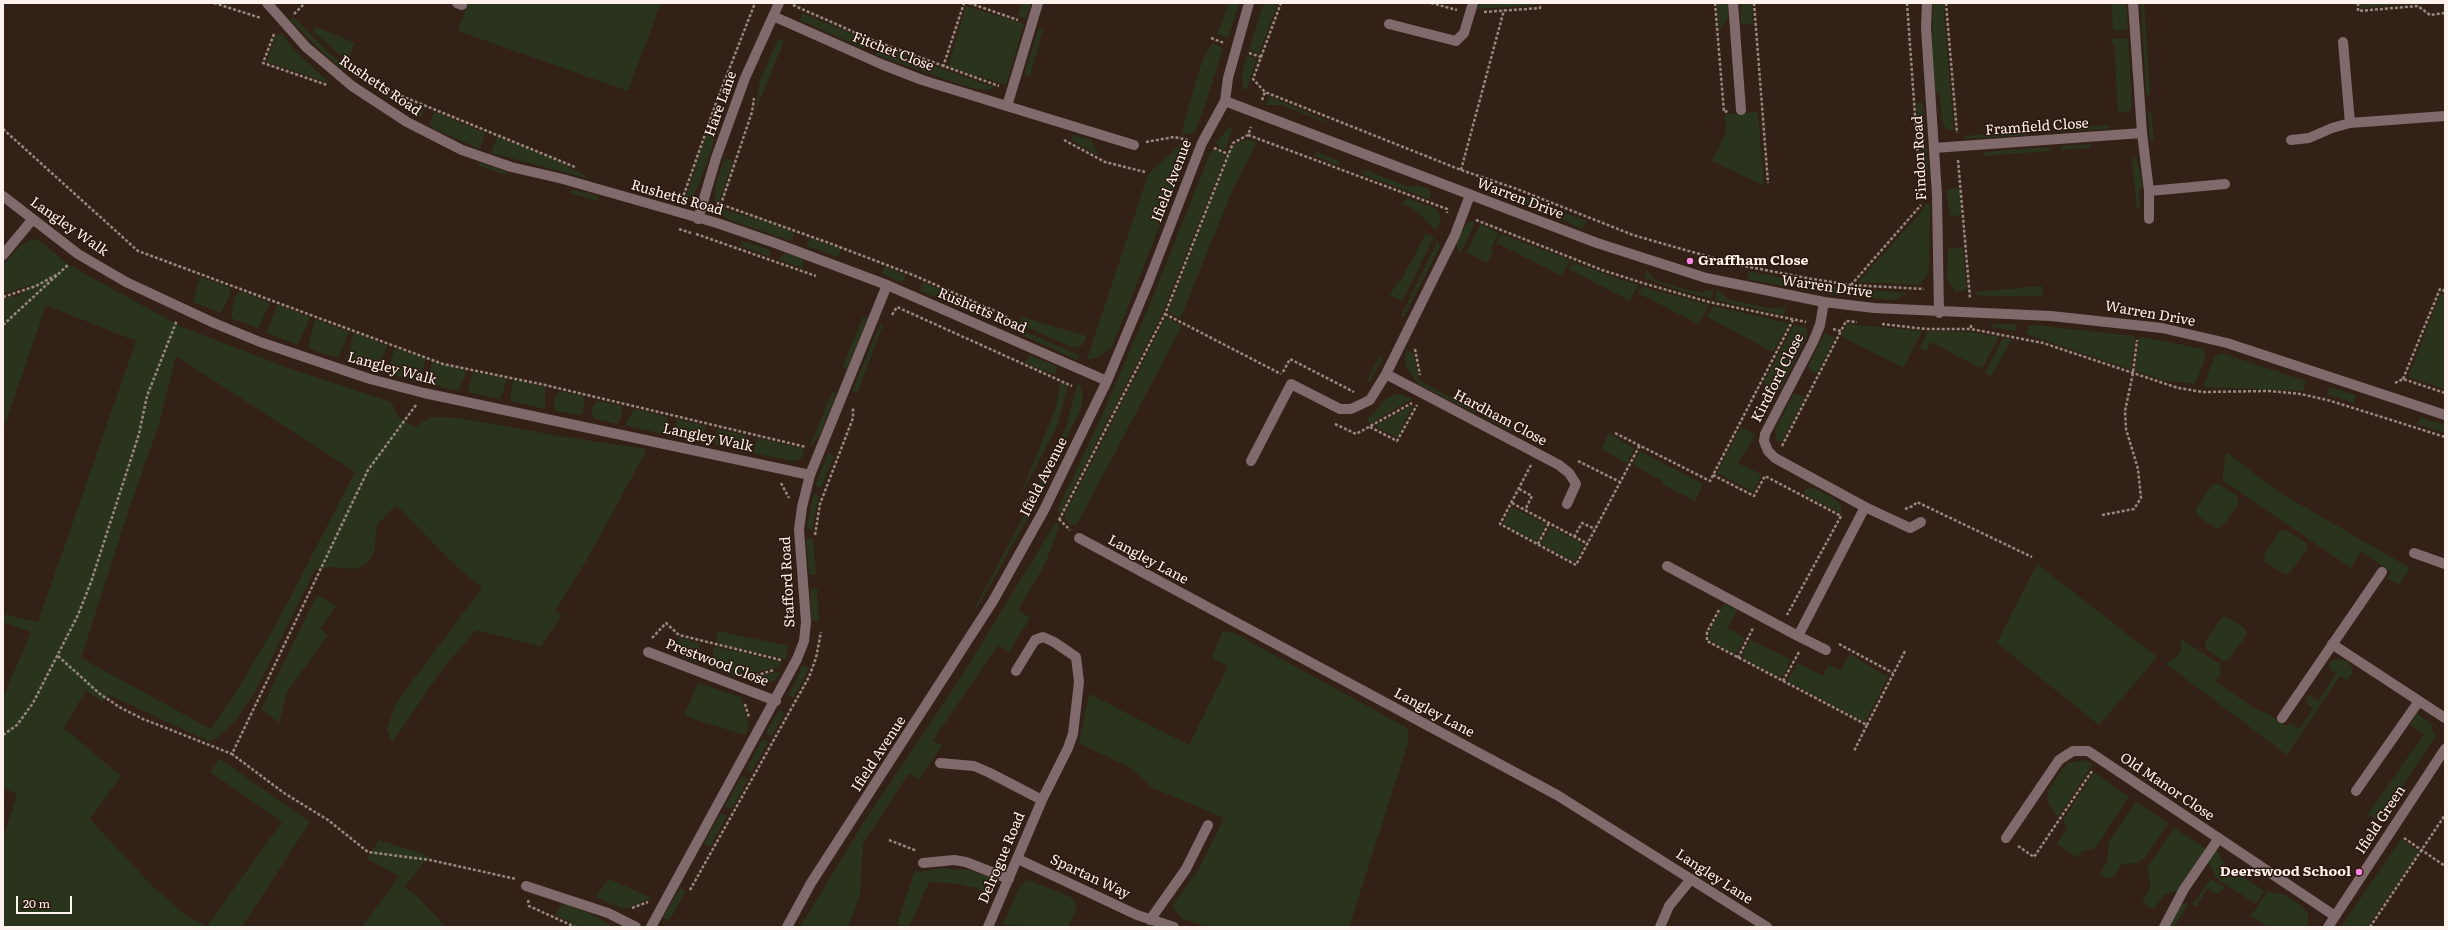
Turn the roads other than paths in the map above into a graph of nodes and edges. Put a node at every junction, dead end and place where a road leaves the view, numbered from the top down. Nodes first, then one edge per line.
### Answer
1 (267, 3) edge
2 (779, 3) edge
3 (1038, 3) edge
4 (1249, 3) edge
5 (1473, 3) edge
6 (1733, 3) edge
7 (1927, 3) edge
8 (2133, 3) edge
9 (773, 16) junction
10 (1389, 24) dead end
11 (2343, 42) dead end
12 (1225, 101) junction
13 (1007, 106) junction
14 (1741, 110) dead end
15 (2445, 116) edge
16 (2350, 123) junction
17 (2142, 134) junction
18 (2291, 140) dead end
19 (1134, 145) road end
20 (1934, 148) junction
21 (2225, 184) dead end
22 (2148, 191) junction
23 (1470, 195) junction
24 (3, 196) edge
25 (698, 218) junction
26 (2149, 219) dead end
27 (32, 220) junction
28 (3, 255) edge
29 (887, 286) junction
30 (1824, 302) junction
31 (1939, 312) junction
32 (1386, 374) junction
33 (1106, 381) junction
34 (2445, 415) edge
35 (1251, 461) dead end
36 (810, 475) junction
37 (1567, 504) dead end
38 (1865, 507) junction
39 (1921, 522) dead end
40 (1078, 538) road end
41 (2414, 553) dead end
42 (2445, 564) edge
43 (1667, 566) dead end
44 (2382, 572) dead end
45 (1802, 638) junction
46 (2332, 644) junction
47 (1826, 650) road end
48 (648, 652) road end
49 (1016, 671) dead end
50 (776, 701) junction
51 (2419, 701) junction
52 (2282, 718) dead end
53 (2445, 718) edge
54 (2445, 749) edge
55 (940, 763) dead end
56 (2356, 791) dead end
57 (1042, 800) junction
58 (1208, 825) dead end
59 (2006, 838) road end
60 (2219, 838) junction
61 (1018, 859) junction
62 (923, 863) road end
63 (1009, 879) junction
64 (1691, 879) junction
65 (526, 886) road end
66 (2335, 916) junction
67 (1150, 920) junction
68 (1167, 926) edge
69 (636, 927) edge
70 (651, 927) edge
71 (787, 927) edge
72 (988, 927) edge
73 (1660, 927) edge
74 (1767, 927) edge
75 (2164, 927) edge
76 (2328, 927) edge

1 - 25 street, Rushetts Road
2 - 9 street, Hare Lane
3 - 13 street
4 - 12 street, Ifield Avenue
5 - 10 street
6 - 14 street
7 - 20 street, Findon Road
8 - 17 street
9 - 13 street, Fitchet Close
9 - 25 street, Hare Lane
11 - 16 street
12 - 23 street, Warren Drive
12 - 33 street, Ifield Avenue
13 - 19 street, Fitchet Close
15 - 16 street
16 - 18 street
17 - 20 street, Framfield Close
17 - 22 street
20 - 31 street, Findon Road
21 - 22 street
22 - 26 street
23 - 30 street, Warren Drive
23 - 32 street
24 - 27 street, Langley Walk
25 - 29 street, Rushetts Road
27 - 28 street
27 - 36 street, Langley Walk
29 - 33 street, Rushetts Road
29 - 36 street, Stafford Road
30 - 31 street, Warren Drive
30 - 38 street, Kirdford Close
31 - 34 street, Warren Drive
32 - 35 street
32 - 37 street, Hardham Close
33 - 71 street, Ifield Avenue
36 - 50 street, Stafford Road
38 - 39 street, Kirdford Close
38 - 45 street
40 - 64 street, Langley Lane
41 - 42 street
43 - 45 street
44 - 46 street
45 - 47 street
46 - 51 street
46 - 52 street
48 - 50 street, Prestwood Close
49 - 57 street, Delrogue Road
50 - 70 street, Stafford Road
51 - 53 street
51 - 56 street
54 - 66 street, Ifield Green
55 - 57 street, Delrogue Road
57 - 61 street, Delrogue Road
58 - 67 street
59 - 60 street, Old Manor Close
60 - 66 street, Old Manor Close
60 - 75 street
61 - 63 street, Delrogue Road
61 - 67 street, Spartan Way
62 - 63 street
63 - 72 street, Delrogue Road
64 - 73 street
64 - 74 street, Langley Lane
65 - 69 street
66 - 76 street, Ifield Green
67 - 68 street, Spartan Way

